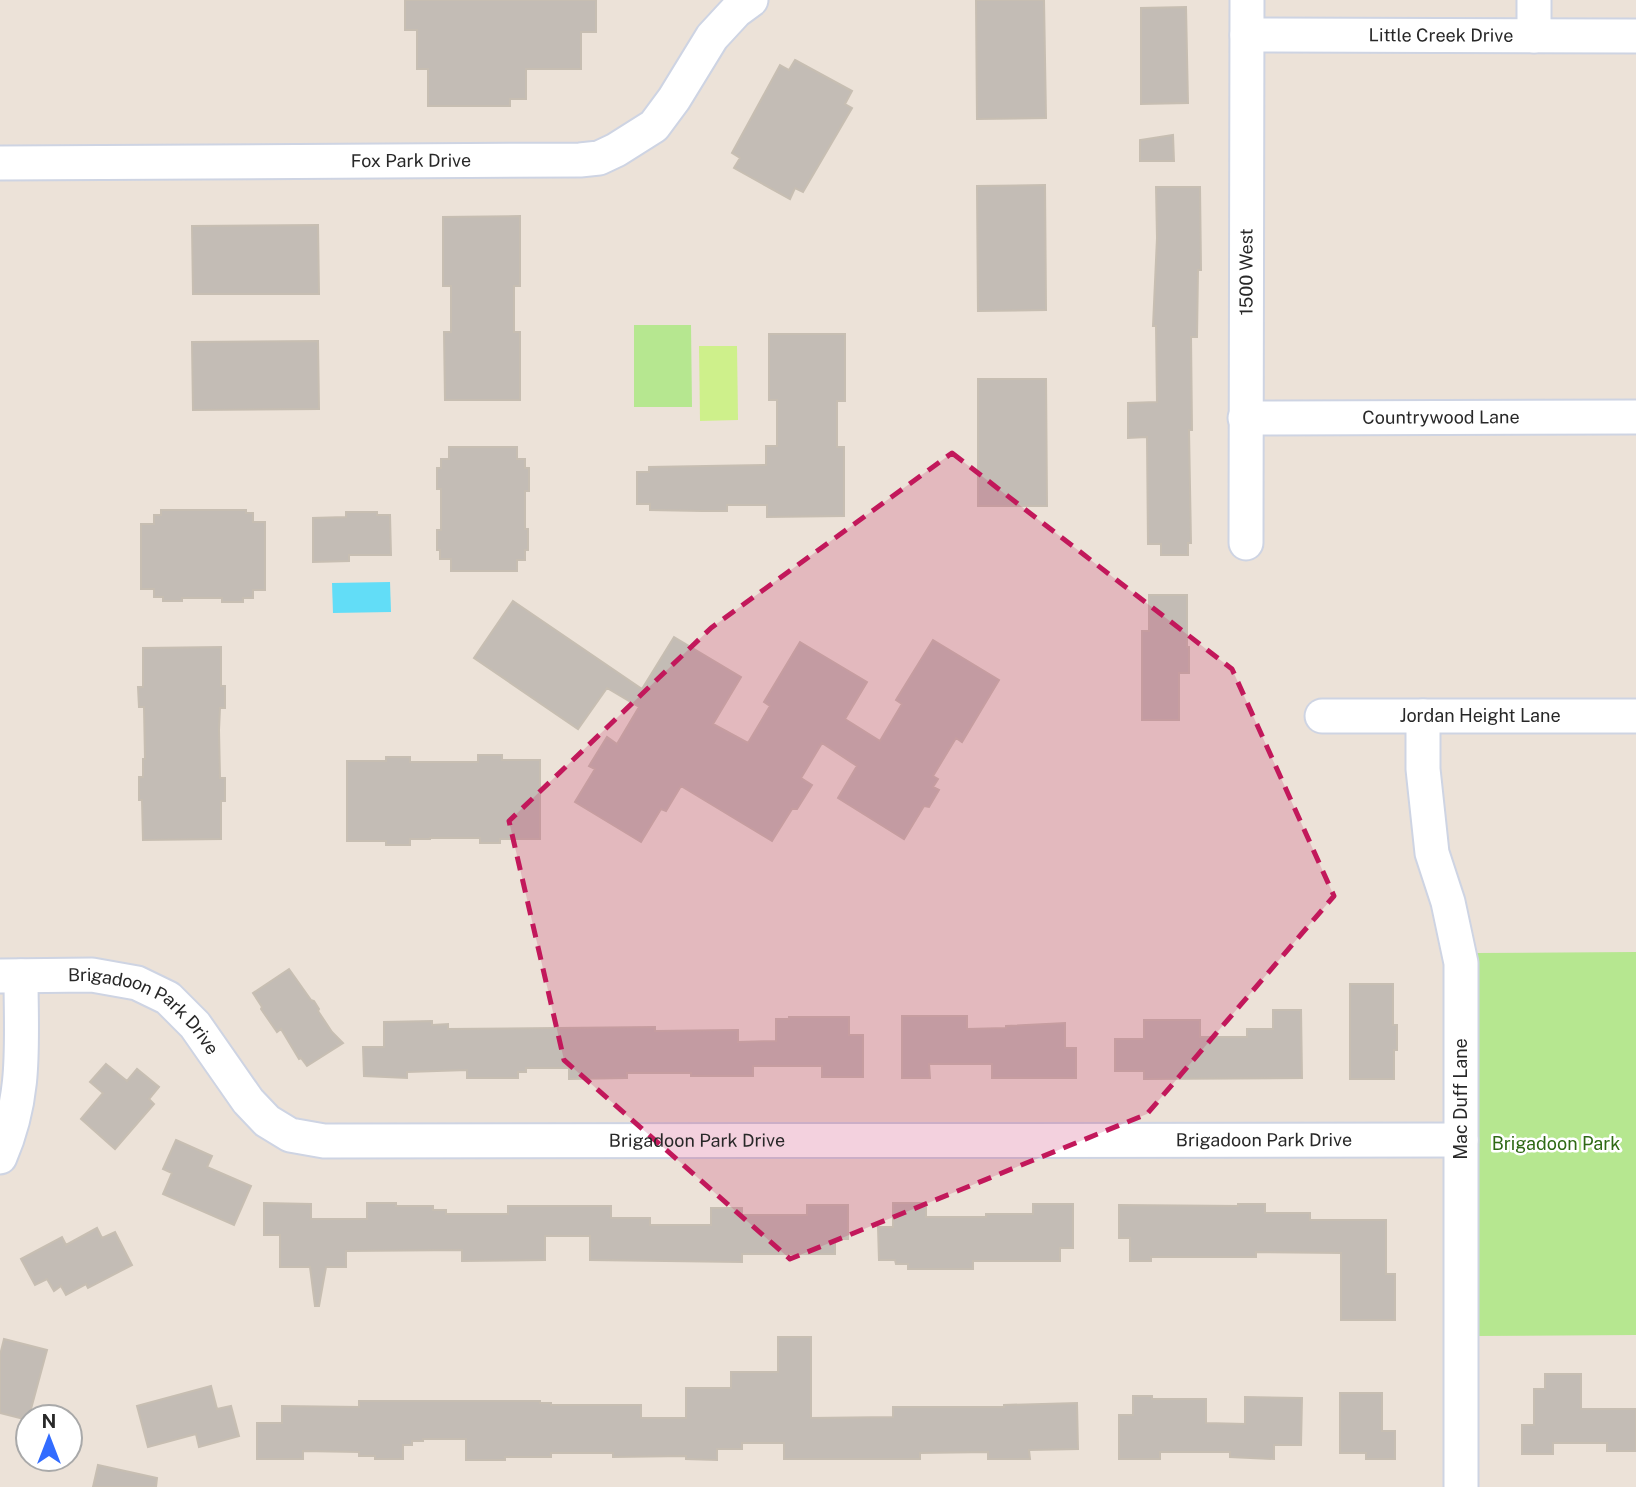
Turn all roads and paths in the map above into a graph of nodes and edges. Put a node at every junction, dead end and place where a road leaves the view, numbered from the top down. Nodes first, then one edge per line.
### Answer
1 (751, 0) edge
2 (1247, 0) edge
3 (1534, 0) edge
4 (1247, 35) junction
5 (1534, 36) junction
6 (1636, 36) edge
7 (0, 163) edge
8 (1636, 417) edge
9 (1245, 418) junction
10 (1246, 543) dead end
11 (1322, 716) dead end
12 (1423, 716) junction
13 (1636, 716) edge
14 (10, 976) edge
15 (1461, 1140) junction
16 (0, 1157) edge
17 (1461, 1487) edge

1 - 7 street, Fox Park Drive
2 - 4 street, 1500 West
3 - 5 street
4 - 5 street, Little Creek Drive
4 - 9 street, 1500 West
5 - 6 street, Little Creek Drive
8 - 9 street, Countrywood Lane
9 - 10 street, 1500 West
11 - 12 street, Jordan Height Lane
12 - 13 street, Jordan Height Lane
12 - 15 street, Mac Duff Lane
14 - 15 street, Brigadoon Park Drive
14 - 16 street
15 - 17 street, Mac Duff Lane

